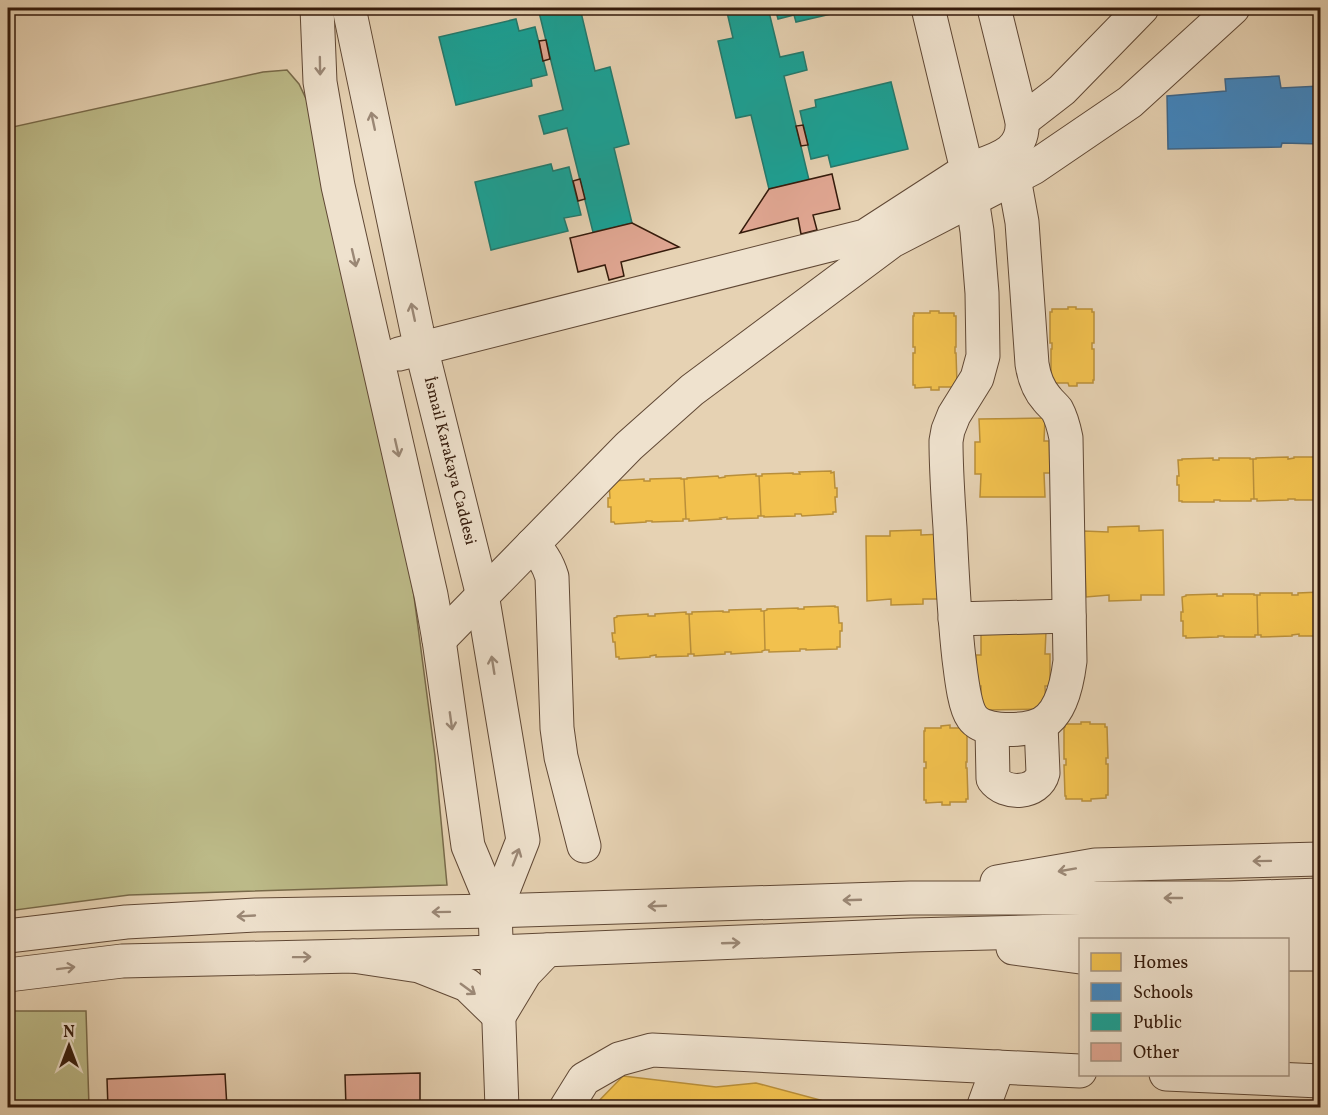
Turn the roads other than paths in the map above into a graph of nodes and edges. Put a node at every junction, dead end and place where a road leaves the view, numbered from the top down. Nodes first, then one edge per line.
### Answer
1 (317, 8) edge
2 (349, 8) edge
3 (928, 8) edge
4 (994, 8) edge
5 (1142, 8) edge
6 (1233, 8) edge
7 (1022, 121) junction
8 (1014, 178) junction
9 (970, 185) junction
10 (421, 348) junction
11 (377, 359) junction
12 (532, 545) junction
13 (482, 597) junction
14 (1070, 616) junction
15 (955, 619) junction
16 (439, 640) junction
17 (1041, 725) junction
18 (992, 729) junction
19 (584, 846) dead end
20 (1320, 860) edge
21 (1320, 895) edge
22 (910, 898) junction
23 (495, 911) junction
24 (1232, 912) junction
25 (1320, 924) edge
26 (913, 935) junction
27 (8, 936) edge
28 (547, 950) junction
29 (496, 952) junction
30 (1289, 954) edge
31 (1320, 954) edge
32 (353, 956) junction
33 (1079, 957) edge
34 (8, 975) edge
35 (498, 1016) junction
36 (998, 1067) junction
37 (1079, 1071) edge
38 (1210, 1076) edge
39 (1320, 1081) edge
40 (502, 1107) edge
41 (566, 1107) edge
42 (983, 1107) edge

1 -> 11 street, İsmail Karakaya Caddesi
10 -> 2 street, İsmail Karakaya Caddesi
3 - 9 street
4 - 7 street
5 - 7 street
6 - 8 street
7 - 9 street
8 - 9 street
8 - 14 street
9 - 10 street
9 - 12 street
9 - 15 street
10 - 11 street
10 - 13 street, İsmail Karakaya Caddesi
11 -> 16 street, İsmail Karakaya Caddesi
12 - 13 street
12 - 19 street
13 - 16 street
23 -> 13 street, İsmail Karakaya Caddesi
14 - 15 street
14 - 17 street
15 - 18 street
16 -> 23 street, İsmail Karakaya Caddesi
17 - 18 street
17 - 18 street
20 -> 22 street
21 - 24 street
22 -> 23 street
24 -> 22 street
23 -> 27 street
23 - 29 street, İsmail Karakaya Caddesi
24 - 25 street
24 - 26 street
28 -> 26 street
26 - 33 street
28 - 29 street
28 - 35 street
29 - 32 street
29 - 35 street, İsmail Karakaya Caddesi
30 - 31 street
34 -> 32 street
32 -> 35 street
35 - 40 street, İsmail Karakaya Caddesi
36 - 37 street
36 - 41 street
36 - 42 street
38 - 39 street

